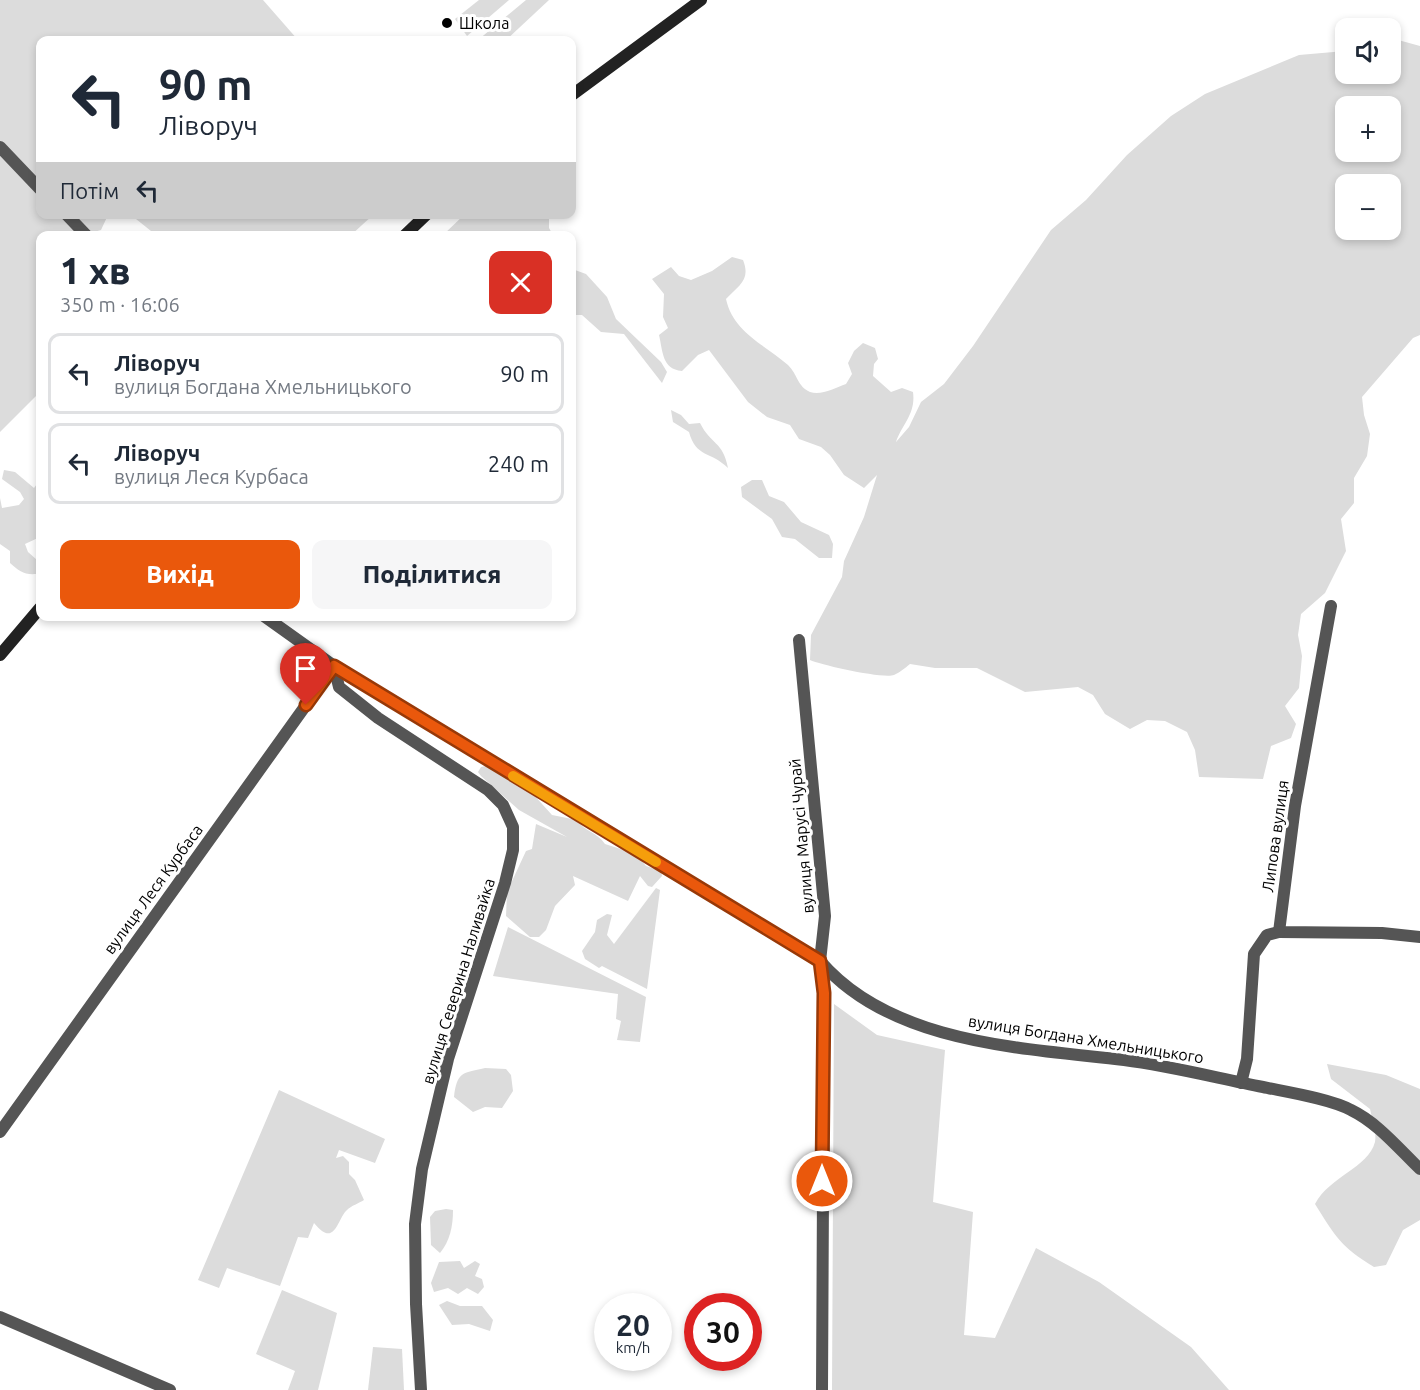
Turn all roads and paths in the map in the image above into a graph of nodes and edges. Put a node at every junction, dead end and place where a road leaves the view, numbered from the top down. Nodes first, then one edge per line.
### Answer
1 (701, 0) edge
2 (576, 92) edge
3 (0, 147) edge
4 (36, 185) edge
5 (71, 219) edge
6 (422, 219) edge
7 (82, 231) edge
8 (409, 231) edge
9 (1331, 606) dead end
10 (36, 614) edge
11 (271, 621) edge
12 (799, 639) dead end
13 (0, 654) edge
14 (334, 666) junction
15 (1279, 932) junction
16 (1420, 937) edge
17 (820, 961) junction
18 (1241, 1083) junction
19 (0, 1132) edge
20 (1420, 1169) edge
21 (0, 1317) edge
22 (170, 1390) edge
23 (421, 1390) edge
24 (822, 1390) edge

1 - 2 street
3 - 4 street
5 - 7 street
6 - 8 street
9 - 15 street, Липова вулиця
10 - 13 street
11 - 14 street, вулиця Богдана Хмельницького
12 - 17 street, вулиця Марусі Чурай
14 - 17 street, вулиця Богдана Хмельницького
14 - 19 street, вулиця Леся Курбаса
14 - 23 street, вулиця Северина Наливайка
15 - 16 street
15 - 18 street
17 - 18 street, вулиця Богдана Хмельницького
17 - 24 street, вулиця Марусі Чурай
18 - 20 street, вулиця Богдана Хмельницького
21 - 22 street

